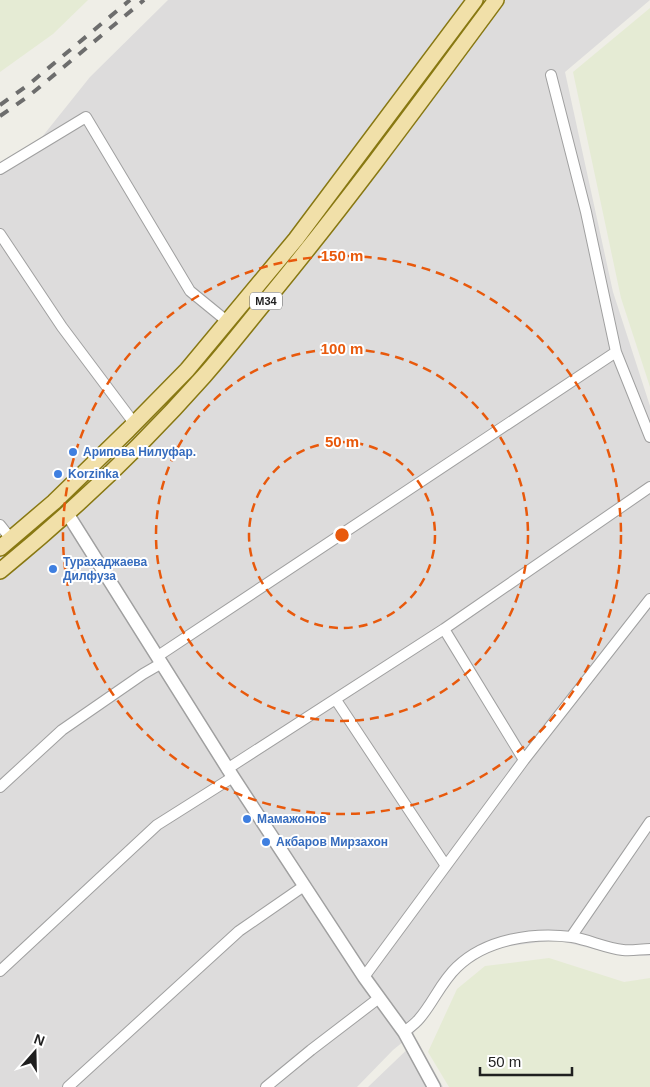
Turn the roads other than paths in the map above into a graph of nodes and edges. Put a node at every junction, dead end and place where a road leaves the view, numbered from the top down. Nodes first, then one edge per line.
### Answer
1 (475, 0) edge
2 (496, 0) edge
3 (551, 75) dead end
4 (411, 86) junction
5 (425, 97) junction
6 (0, 169) edge
7 (0, 234) edge
8 (296, 239) junction
9 (308, 249) junction
10 (228, 322) junction
11 (616, 352) junction
12 (134, 424) junction
13 (650, 437) edge
14 (650, 488) edge
15 (67, 513) junction
16 (0, 525) edge
17 (5, 544) edge
18 (0, 571) edge
19 (650, 599) edge
20 (444, 629) junction
21 (160, 659) junction
22 (336, 700) junction
23 (524, 760) junction
24 (230, 773) junction
25 (0, 787) edge
26 (650, 822) edge
27 (446, 866) junction
28 (304, 886) junction
29 (571, 937) junction
30 (650, 949) edge
31 (0, 971) edge
32 (364, 977) junction
33 (379, 998) junction
34 (404, 1032) junction
35 (68, 1087) edge
36 (266, 1087) edge
37 (434, 1087) edge

1 - 4 main road, M34
2 - 5 main road, M34
3 - 11 street
4 - 5 main road
4 - 8 main road, M34
5 - 9 main road, M34
6 - 10 street
7 - 12 street
8 - 9 main road
8 - 10 main road, M34
9 - 15 main road, M34
10 - 12 main road, M34
11 - 13 street
11 - 21 street
12 - 17 main road, M34
14 - 20 street
15 - 18 main road, M34
15 - 21 street
16 - 17 street
19 - 23 street
20 - 22 street
20 - 23 street
21 - 24 street
21 - 25 street
22 - 24 street
22 - 27 street
23 - 27 street
24 - 28 street
24 - 31 street
26 - 29 street
27 - 32 street
28 - 32 street
28 - 35 street
29 - 30 street
29 - 34 street
32 - 33 street
33 - 34 street
33 - 36 street
34 - 37 street

